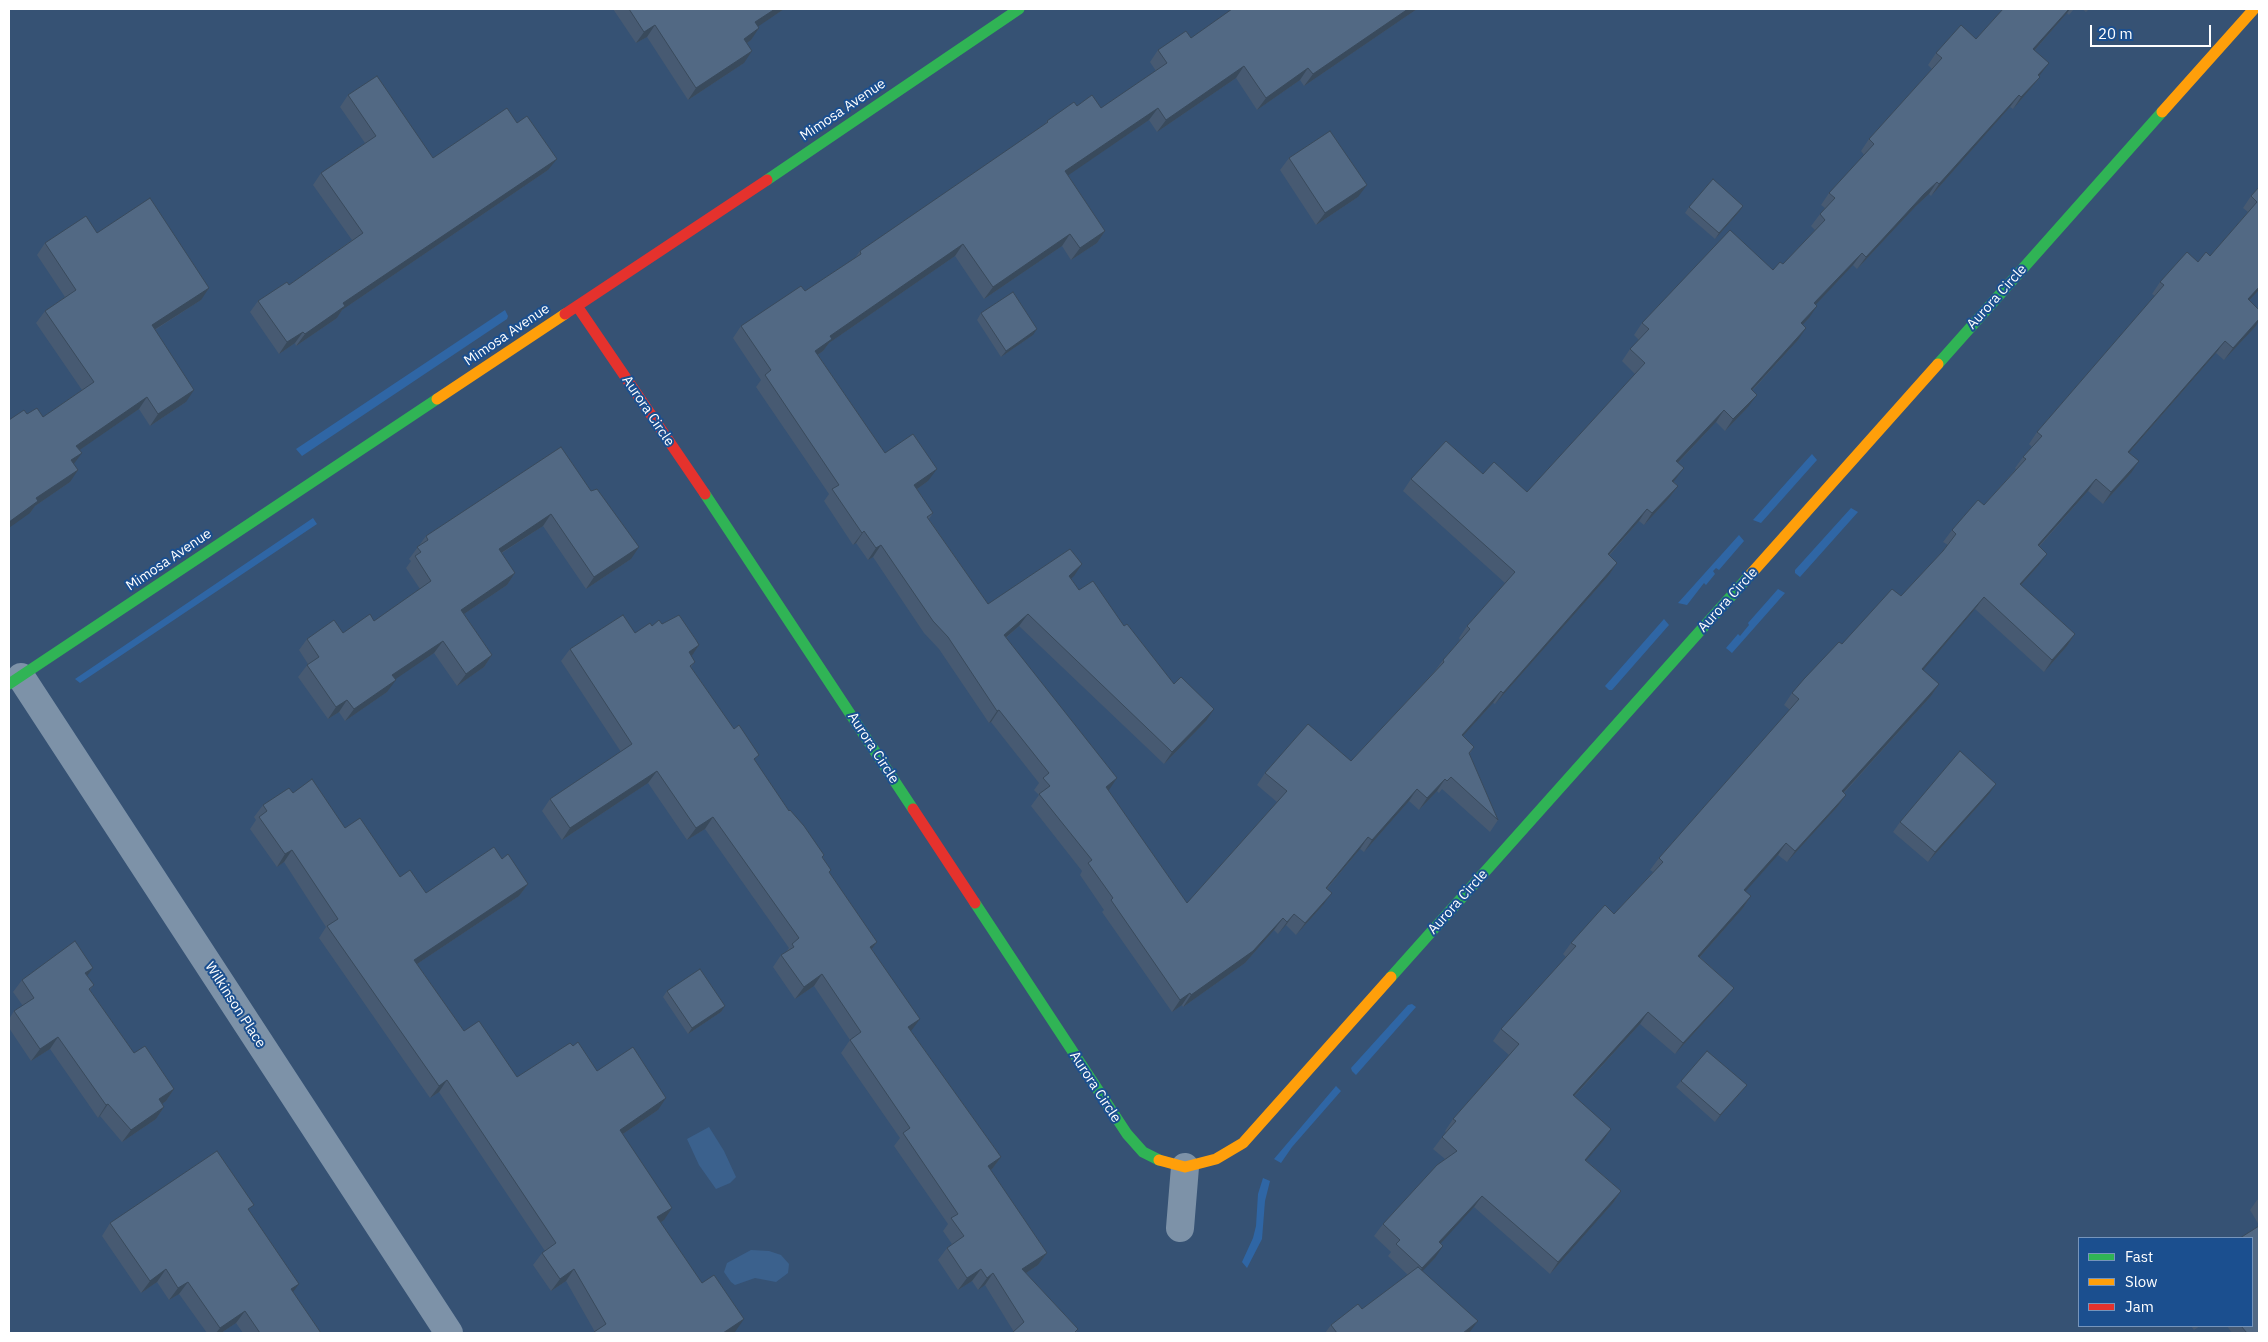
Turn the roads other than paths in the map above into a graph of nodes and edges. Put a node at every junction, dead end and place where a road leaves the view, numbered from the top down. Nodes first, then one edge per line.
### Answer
1 (1019, 9) edge
2 (2254, 9) edge
3 (578, 306) junction
4 (15, 681) edge
5 (1186, 1167) junction
6 (1180, 1228) dead end
7 (449, 1333) edge

1 - 3 street, Mimosa Avenue
2 - 5 street, Aurora Circle
3 - 4 street, Mimosa Avenue
3 - 5 street, Aurora Circle
4 - 7 street, Wilkinson Place
5 - 6 street

